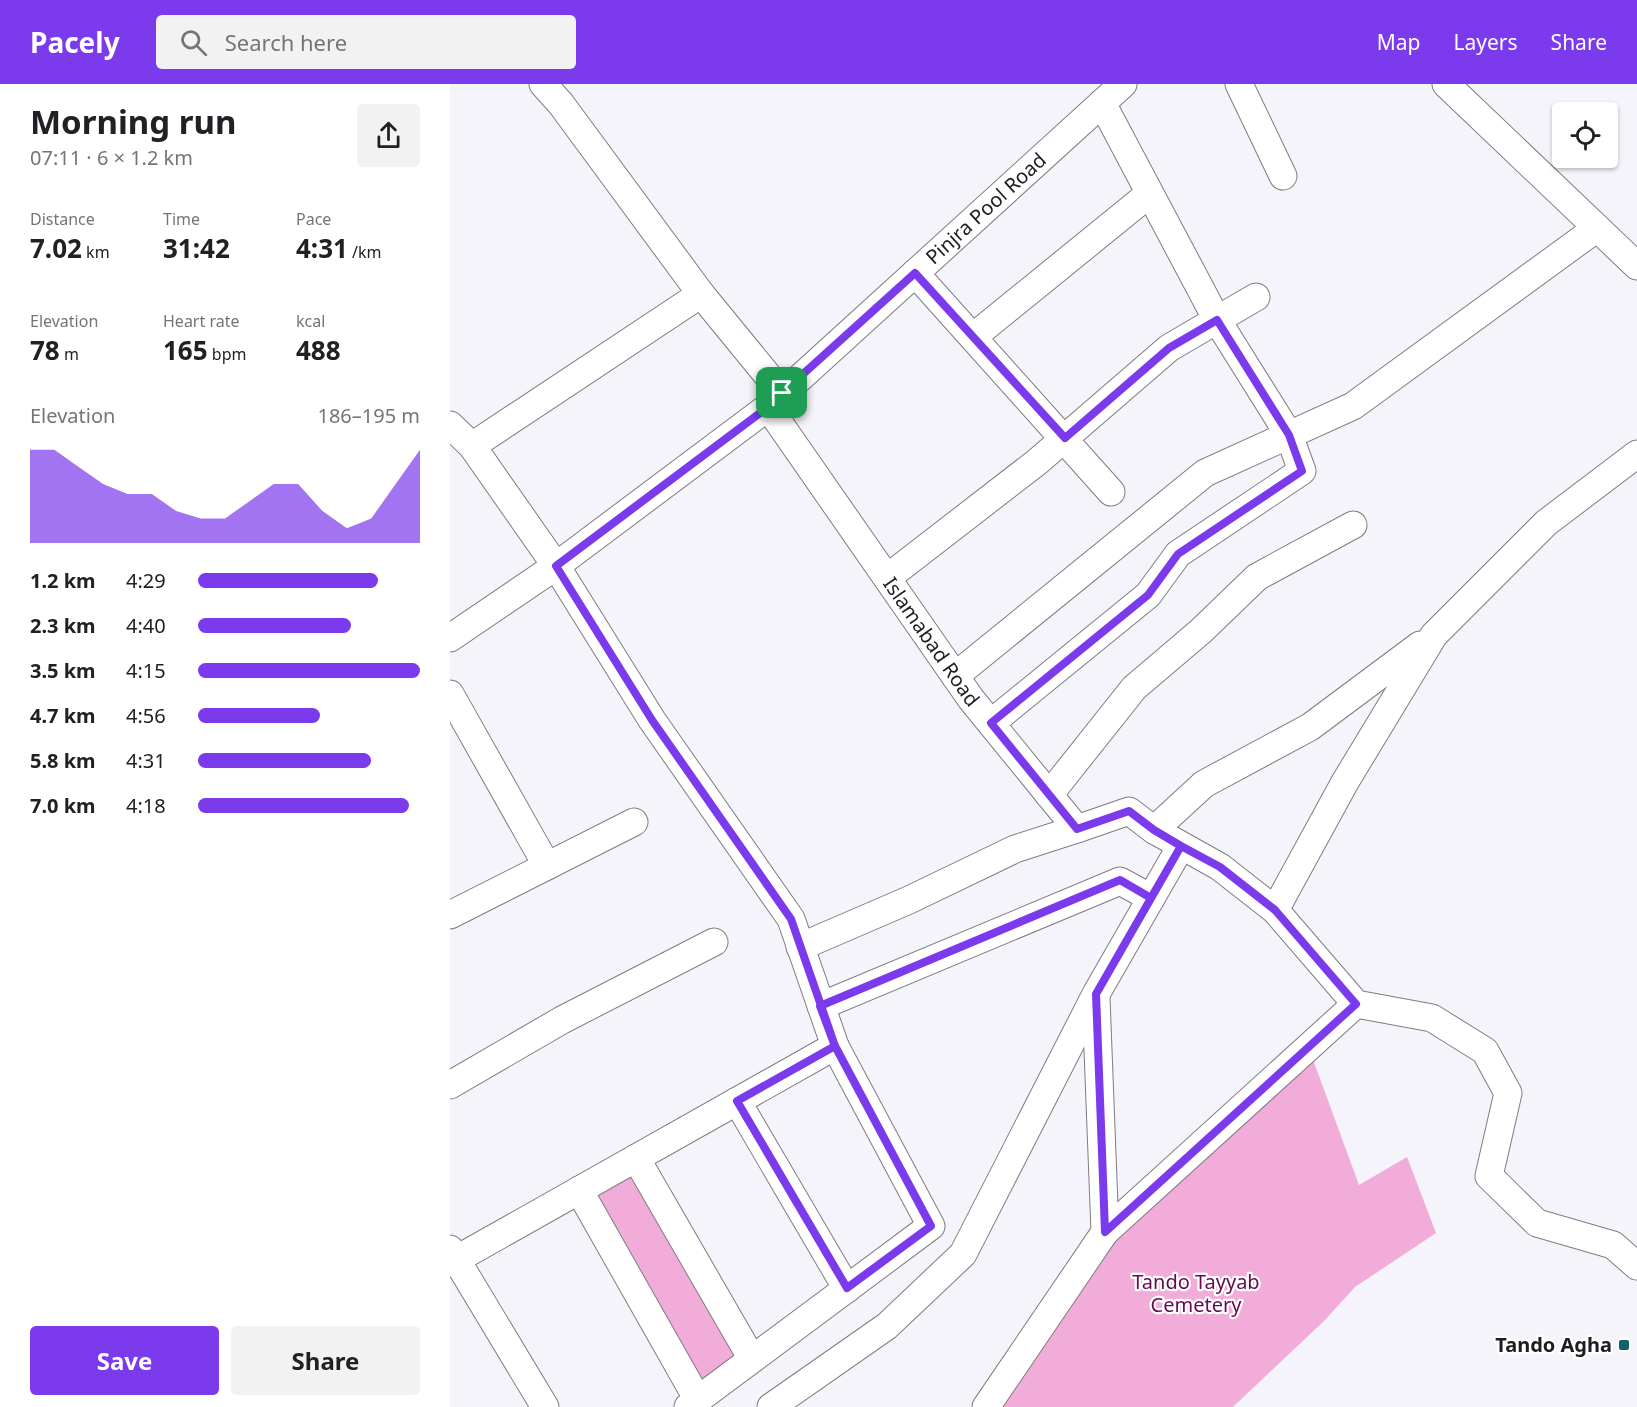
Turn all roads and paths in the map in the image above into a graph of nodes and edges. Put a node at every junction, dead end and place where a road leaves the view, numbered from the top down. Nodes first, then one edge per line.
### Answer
1 (543, 84) edge
2 (1123, 84) edge
3 (1239, 84) edge
4 (1446, 84) edge
5 (1102, 103) junction
6 (1283, 176) dead end
7 (1149, 194) junction
8 (1597, 228) junction
9 (1637, 266) edge
10 (915, 273) junction
11 (701, 294) junction
12 (1256, 297) dead end
13 (1217, 320) junction
14 (973, 337) junction
15 (775, 400) junction
16 (450, 425) edge
17 (1289, 435) junction
18 (1065, 438) junction
19 (472, 446) junction
20 (1637, 454) edge
21 (1111, 492) dead end
22 (1353, 525) dead end
23 (556, 566) junction
24 (887, 578) junction
25 (1434, 635) junction
26 (450, 638) edge
27 (955, 676) junction
28 (450, 694) edge
29 (991, 723) junction
30 (1049, 795) junction
31 (634, 822) dead end
32 (1077, 829) junction
33 (1154, 830) junction
34 (1181, 846) junction
35 (547, 866) junction
36 (1151, 898) junction
37 (1275, 910) junction
38 (450, 915) edge
39 (714, 942) dead end
40 (800, 947) junction
41 (1096, 994) junction
42 (1356, 1004) junction
43 (820, 1006) junction
44 (835, 1046) junction
45 (450, 1085) edge
46 (737, 1101) junction
47 (636, 1158) junction
48 (579, 1190) junction
49 (1105, 1232) junction
50 (452, 1257) edge
51 (1637, 1266) edge
52 (847, 1288) junction
53 (752, 1359) junction
54 (693, 1403) edge
55 (545, 1407) edge
56 (771, 1407) edge
57 (986, 1407) edge

1 - 11 street, Islamabad Road
2 - 5 street, Pinjra Pool Road
3 - 6 street
4 - 8 street
5 - 7 street
5 - 10 street, Pinjra Pool Road
7 - 13 street
7 - 14 street
8 - 9 street
8 - 17 street
10 - 14 street
10 - 15 street, Pinjra Pool Road
11 - 15 street, Islamabad Road
11 - 19 street
12 - 13 street
13 - 17 street
13 - 18 street
14 - 18 street
15 - 23 street, Pinjra Pool Road
15 - 24 street, Islamabad Road
16 - 19 street
17 - 27 street
17 - 29 street
18 - 21 street
18 - 24 street
19 - 23 street
20 - 25 street
22 - 30 street
23 - 26 street, Pinjra Pool Road
23 - 40 street
24 - 27 street, Islamabad Road
25 - 33 street
25 - 37 street
27 - 29 street, Islamabad Road
28 - 35 street
29 - 30 street, Islamabad Road
30 - 32 street, Islamabad Road
31 - 35 street
32 - 33 street
32 - 40 street
33 - 34 street
34 - 36 street
34 - 37 street
35 - 38 street
36 - 41 street
36 - 43 street
37 - 42 street
39 - 45 street
40 - 43 street
41 - 49 street
41 - 56 street
42 - 49 street
42 - 51 street
43 - 44 street
44 - 46 street
44 - 52 street
46 - 47 street
46 - 52 street
47 - 48 street
47 - 53 street
48 - 50 street
48 - 54 street
49 - 57 street
50 - 55 street
52 - 53 street
53 - 54 street

